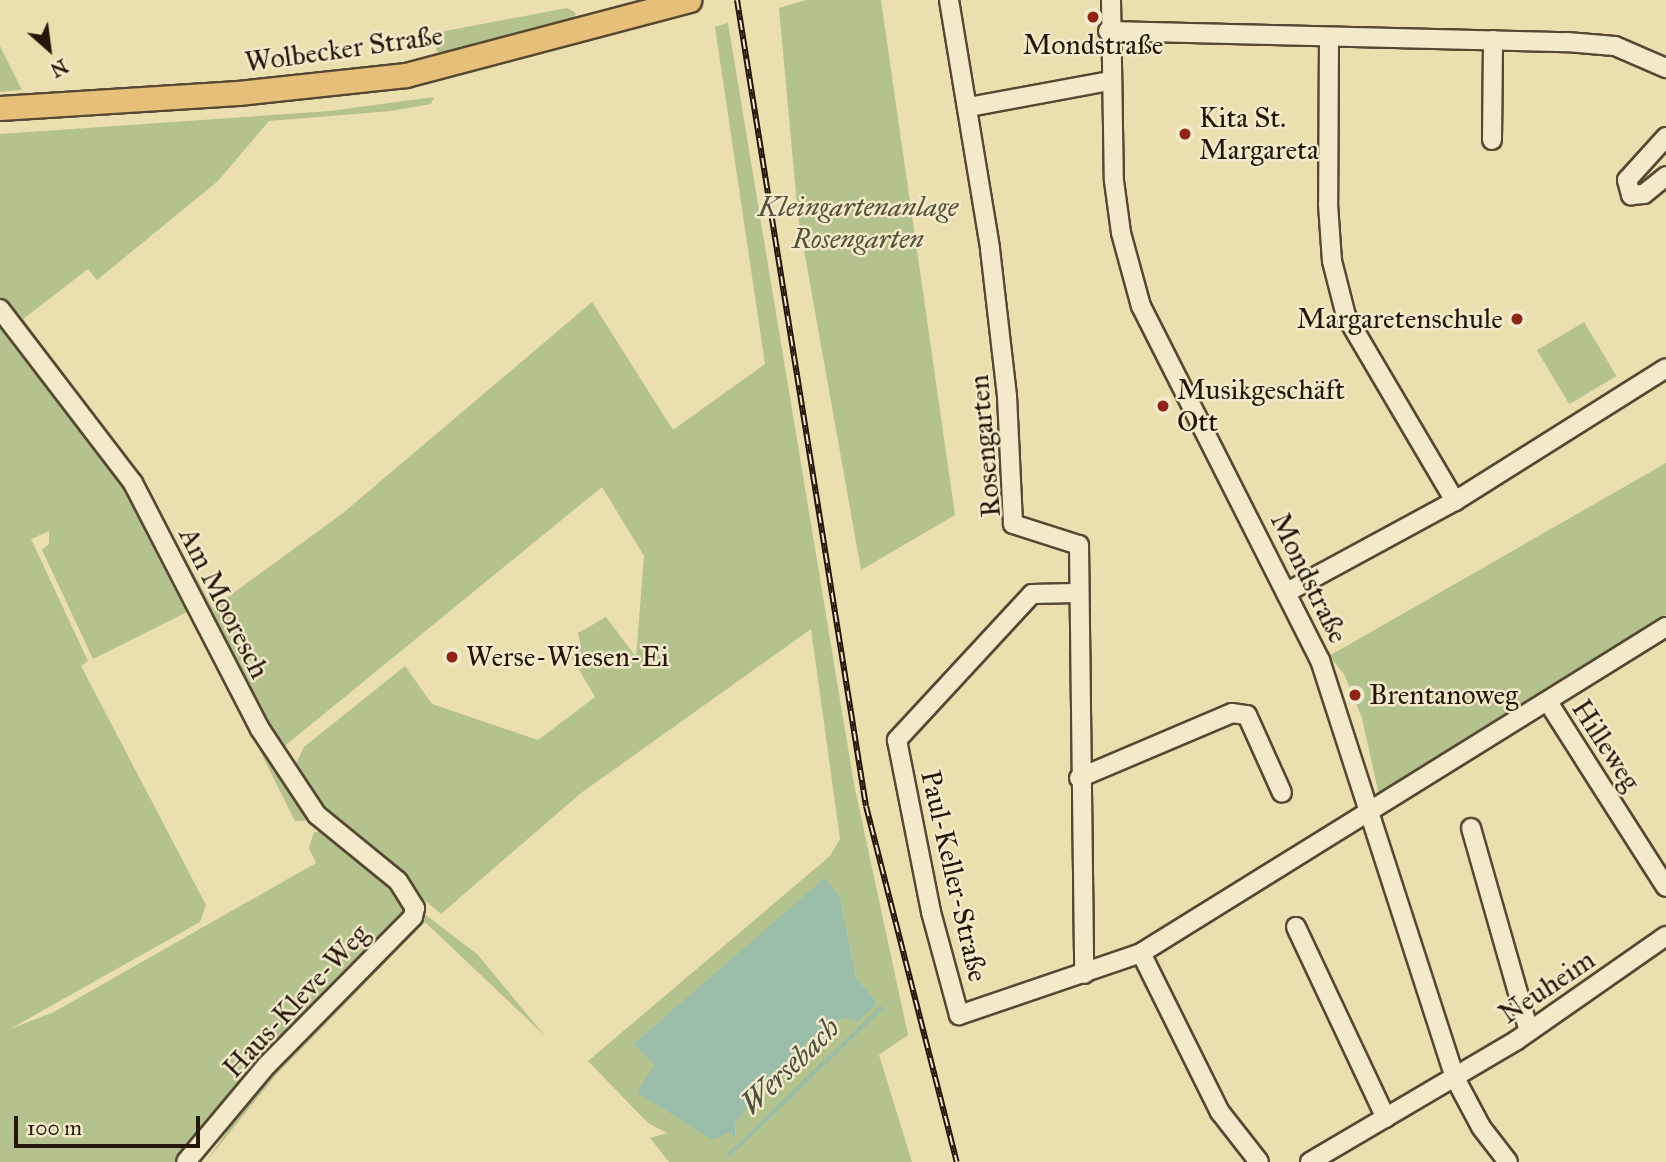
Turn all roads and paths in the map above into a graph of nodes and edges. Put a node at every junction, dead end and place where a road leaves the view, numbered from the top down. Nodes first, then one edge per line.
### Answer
1 (689, 0) edge
2 (949, 0) edge
3 (1109, 3) edge
4 (664, 4) edge
5 (1108, 31) junction
6 (1329, 38) junction
7 (1493, 40) junction
8 (1666, 68) edge
9 (1110, 81) junction
10 (969, 107) junction
11 (0, 108) edge
12 (1666, 137) edge
13 (1492, 140) dead end
14 (1666, 176) edge
15 (0, 309) edge
16 (1666, 368) edge
17 (1455, 501) junction
18 (1289, 592) junction
19 (1077, 593) junction
20 (1666, 627) edge
21 (1548, 702) junction
22 (1079, 778) junction
23 (1282, 793) dead end
24 (1372, 812) junction
25 (1471, 828) dead end
26 (1666, 887) edge
27 (415, 908) joint
28 (1296, 927) dead end
29 (1666, 936) edge
30 (1141, 953) junction
31 (1084, 974) junction
32 (1529, 1031) junction
33 (1455, 1078) junction
34 (1386, 1118) junction
35 (186, 1162) edge
36 (1259, 1162) edge
37 (1310, 1162) edge
38 (1508, 1162) edge

1 - 4 main road, Wolbecker Straße
2 - 10 street, Rosengarten
3 - 5 street, Mondstraße
4 - 11 main road, Wolbecker Straße
5 - 6 street
5 - 9 street, Mondstraße
6 - 7 street
6 - 17 street
7 - 8 street
7 - 13 street
9 - 10 street
9 - 18 street, Mondstraße
10 - 19 street, Rosengarten
12 - 14 street
15 - 27 street, Am Mooresch
16 - 17 street
17 - 18 street
18 - 24 street, Mondstraße
19 - 22 street, Rosengarten
19 - 31 street, Paul-Keller-Straße
20 - 21 street, Paul-Keller-Straße
21 - 24 street, Paul-Keller-Straße
21 - 26 street, Hilleweg
22 - 23 street
22 - 31 street, Rosengarten
24 - 30 street, Paul-Keller-Straße
24 - 33 street, Mondstraße
25 - 32 street
27 - 35 street, Haus-Kleve-Weg
28 - 34 street
29 - 32 street, Neuheim
30 - 31 street, Paul-Keller-Straße
30 - 36 street
32 - 33 street, Neuheim
33 - 34 street, Neuheim
33 - 38 street, Mondstraße
34 - 37 street, Neuheim

